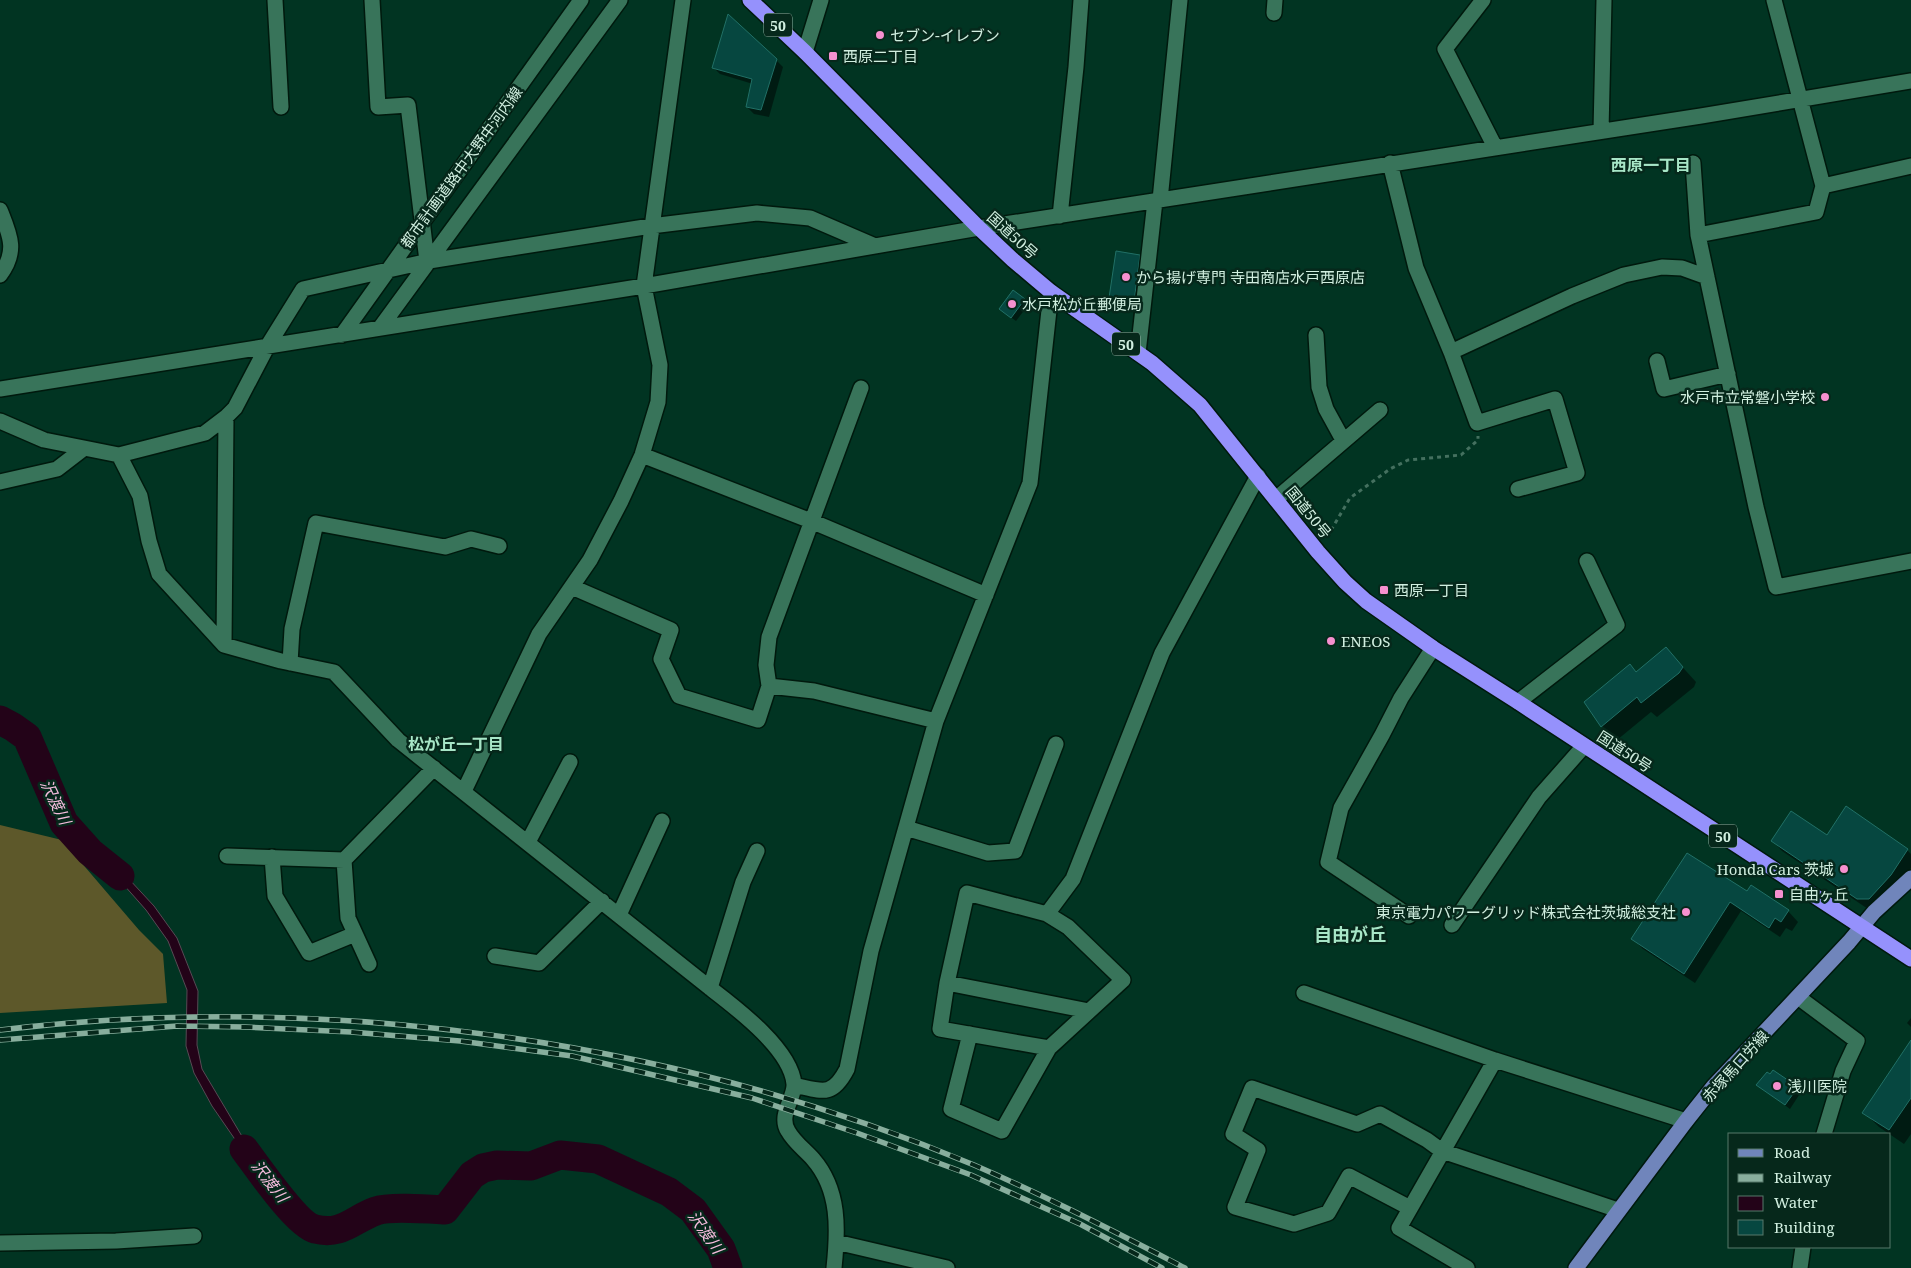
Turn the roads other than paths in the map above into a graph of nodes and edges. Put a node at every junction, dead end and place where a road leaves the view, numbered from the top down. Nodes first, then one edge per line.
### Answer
1 (275, 0) edge
2 (372, 0) edge
3 (582, 0) edge
4 (620, 0) edge
5 (683, 0) edge
6 (750, 0) edge
7 (821, 0) edge
8 (1081, 0) edge
9 (1180, 0) edge
10 (1483, 0) edge
11 (1604, 0) edge
12 (1774, 0) edge
13 (805, 52) junction
14 (1911, 81) edge
15 (1800, 99) junction
16 (281, 107) dead end
17 (1601, 132) junction
18 (1495, 148) junction
19 (1390, 163) junction
20 (1693, 163) dead end
21 (1911, 166) edge
22 (1822, 186) junction
23 (1158, 201) junction
24 (0, 210) edge
25 (1060, 216) junction
26 (422, 221) junction
27 (651, 226) junction
28 (979, 228) junction
29 (1698, 235) junction
30 (875, 246) junction
31 (428, 261) junction
32 (387, 270) junction
33 (0, 275) edge
34 (1707, 276) junction
35 (644, 286) junction
36 (1051, 292) junction
37 (380, 328) junction
38 (342, 335) junction
39 (1316, 335) dead end
40 (267, 346) junction
41 (1451, 352) junction
42 (1138, 353) junction
43 (1657, 361) dead end
44 (1728, 374) junction
45 (0, 388) edge
46 (860, 388) dead end
47 (1380, 410) dead end
48 (226, 417) junction
49 (0, 421) edge
50 (1343, 440) junction
51 (83, 449) junction
52 (119, 455) junction
53 (642, 455) junction
54 (1258, 476) junction
55 (0, 482) edge
56 (1518, 489) dead end
57 (1276, 499) junction
58 (811, 521) junction
59 (499, 546) dead end
60 (1587, 560) dead end
61 (1911, 561) edge
62 (572, 587) junction
63 (986, 595) junction
64 (224, 645) junction
65 (1433, 648) junction
66 (290, 663) junction
67 (769, 686) junction
68 (1518, 702) junction
69 (936, 721) junction
70 (1056, 744) dead end
71 (1584, 746) junction
72 (570, 762) dead end
73 (434, 768) junction
74 (464, 792) junction
75 (662, 821) dead end
76 (906, 828) junction
77 (528, 842) junction
78 (757, 851) dead end
79 (226, 856) dead end
80 (272, 857) junction
81 (344, 860) junction
82 (1911, 878) edge
83 (602, 901) junction
84 (1047, 914) junction
85 (619, 915) junction
86 (1409, 916) dead end
87 (1452, 925) dead end
88 (1862, 926) junction
89 (355, 934) junction
90 (495, 956) dead end
91 (1911, 959) edge
92 (369, 964) dead end
93 (947, 983) junction
94 (710, 988) junction
95 (1304, 993) dead end
96 (1798, 997) junction
97 (1089, 1011) junction
98 (970, 1034) junction
99 (1049, 1048) junction
100 (1495, 1060) junction
101 (794, 1085) junction
102 (1686, 1121) junction
103 (1824, 1133) edge
104 (1442, 1151) junction
105 (1410, 1208) junction
106 (1618, 1210) junction
107 (194, 1236) dead end
108 (836, 1242) junction
109 (0, 1243) edge
110 (1803, 1248) edge
111 (834, 1268) edge
112 (947, 1268) edge
113 (1467, 1268) edge
114 (1576, 1268) edge
115 (1800, 1268) edge

1 - 16 street
2 - 26 street
3 - 26 street, 都市計画道路中大野中河内線
4 - 31 street, 都市計画道路中大野中河内線
5 - 27 street
6 - 13 highway, 国道50号 / 50
7 - 13 street
8 - 25 street
9 - 23 street
10 - 18 street
11 - 17 street
12 - 15 street
13 - 28 highway, 国道50号 / 50
14 - 15 street
15 - 17 street
15 - 22 street
17 - 18 street
18 - 19 street
19 - 23 street
19 - 41 street
20 - 29 street
21 - 22 street
22 - 29 street
23 - 25 street
23 - 42 street
24 - 33 street
25 - 28 street
26 - 31 street
26 - 32 street, 都市計画道路中大野中河内線
27 - 30 street
27 - 31 street
27 - 35 street
28 - 30 street
28 - 36 highway, 国道50号 / 50
29 - 34 street
30 - 35 street
31 - 32 street
31 - 37 street, 都市計画道路中大野中河内線
32 - 38 street, 都市計画道路中大野中河内線
32 - 40 street
34 - 41 street
34 - 44 street
35 - 37 street
35 - 53 street
36 - 42 highway, 国道50号 / 50
36 - 63 street
37 - 38 street
38 - 40 street
39 - 50 street
40 - 45 street
40 - 48 street
41 - 56 street
42 - 54 highway, 国道50号 / 50
43 - 44 street
44 - 61 street
46 - 58 street
47 - 50 street
48 - 52 street
48 - 64 street
49 - 51 street
50 - 57 street
51 - 52 street
51 - 55 street
52 - 64 street
53 - 58 street
53 - 62 street
54 - 57 highway, 国道50号 / 50
54 - 84 street
57 - 65 highway, 国道50号 / 50
58 - 63 street
58 - 67 street
59 - 66 street
60 - 68 street
62 - 67 street
62 - 74 street
63 - 69 street
64 - 66 street
65 - 68 highway, 国道50号 / 50
65 - 86 street
66 - 73 street
67 - 69 street
68 - 71 highway, 国道50号 / 50
69 - 76 street
70 - 76 street
71 - 87 street
71 - 88 highway, 国道50号 / 50
72 - 77 street
73 - 74 street
73 - 81 street
74 - 77 street
75 - 85 street
76 - 101 street
77 - 83 street
78 - 94 street
79 - 80 street
80 - 81 street
80 - 89 street
81 - 89 street
82 - 88 main road, 赤塚馬口労線
83 - 85 street
83 - 90 street
84 - 93 street
84 - 97 street
85 - 94 street
88 - 91 highway, 国道50号 / 50
88 - 96 main road, 赤塚馬口労線
89 - 92 street
93 - 97 street
93 - 98 street
94 - 101 street
95 - 100 street
96 - 102 main road, 赤塚馬口労線
96 - 103 street
97 - 99 street
98 - 99 street
98 - 99 street
100 - 102 street
100 - 104 street
101 - 108 street
102 - 106 main road, 赤塚馬口労線
104 - 105 street
104 - 105 street
104 - 106 street
105 - 113 street
106 - 114 main road, 赤塚馬口労線
107 - 109 street
108 - 111 street
108 - 112 street
110 - 115 street

